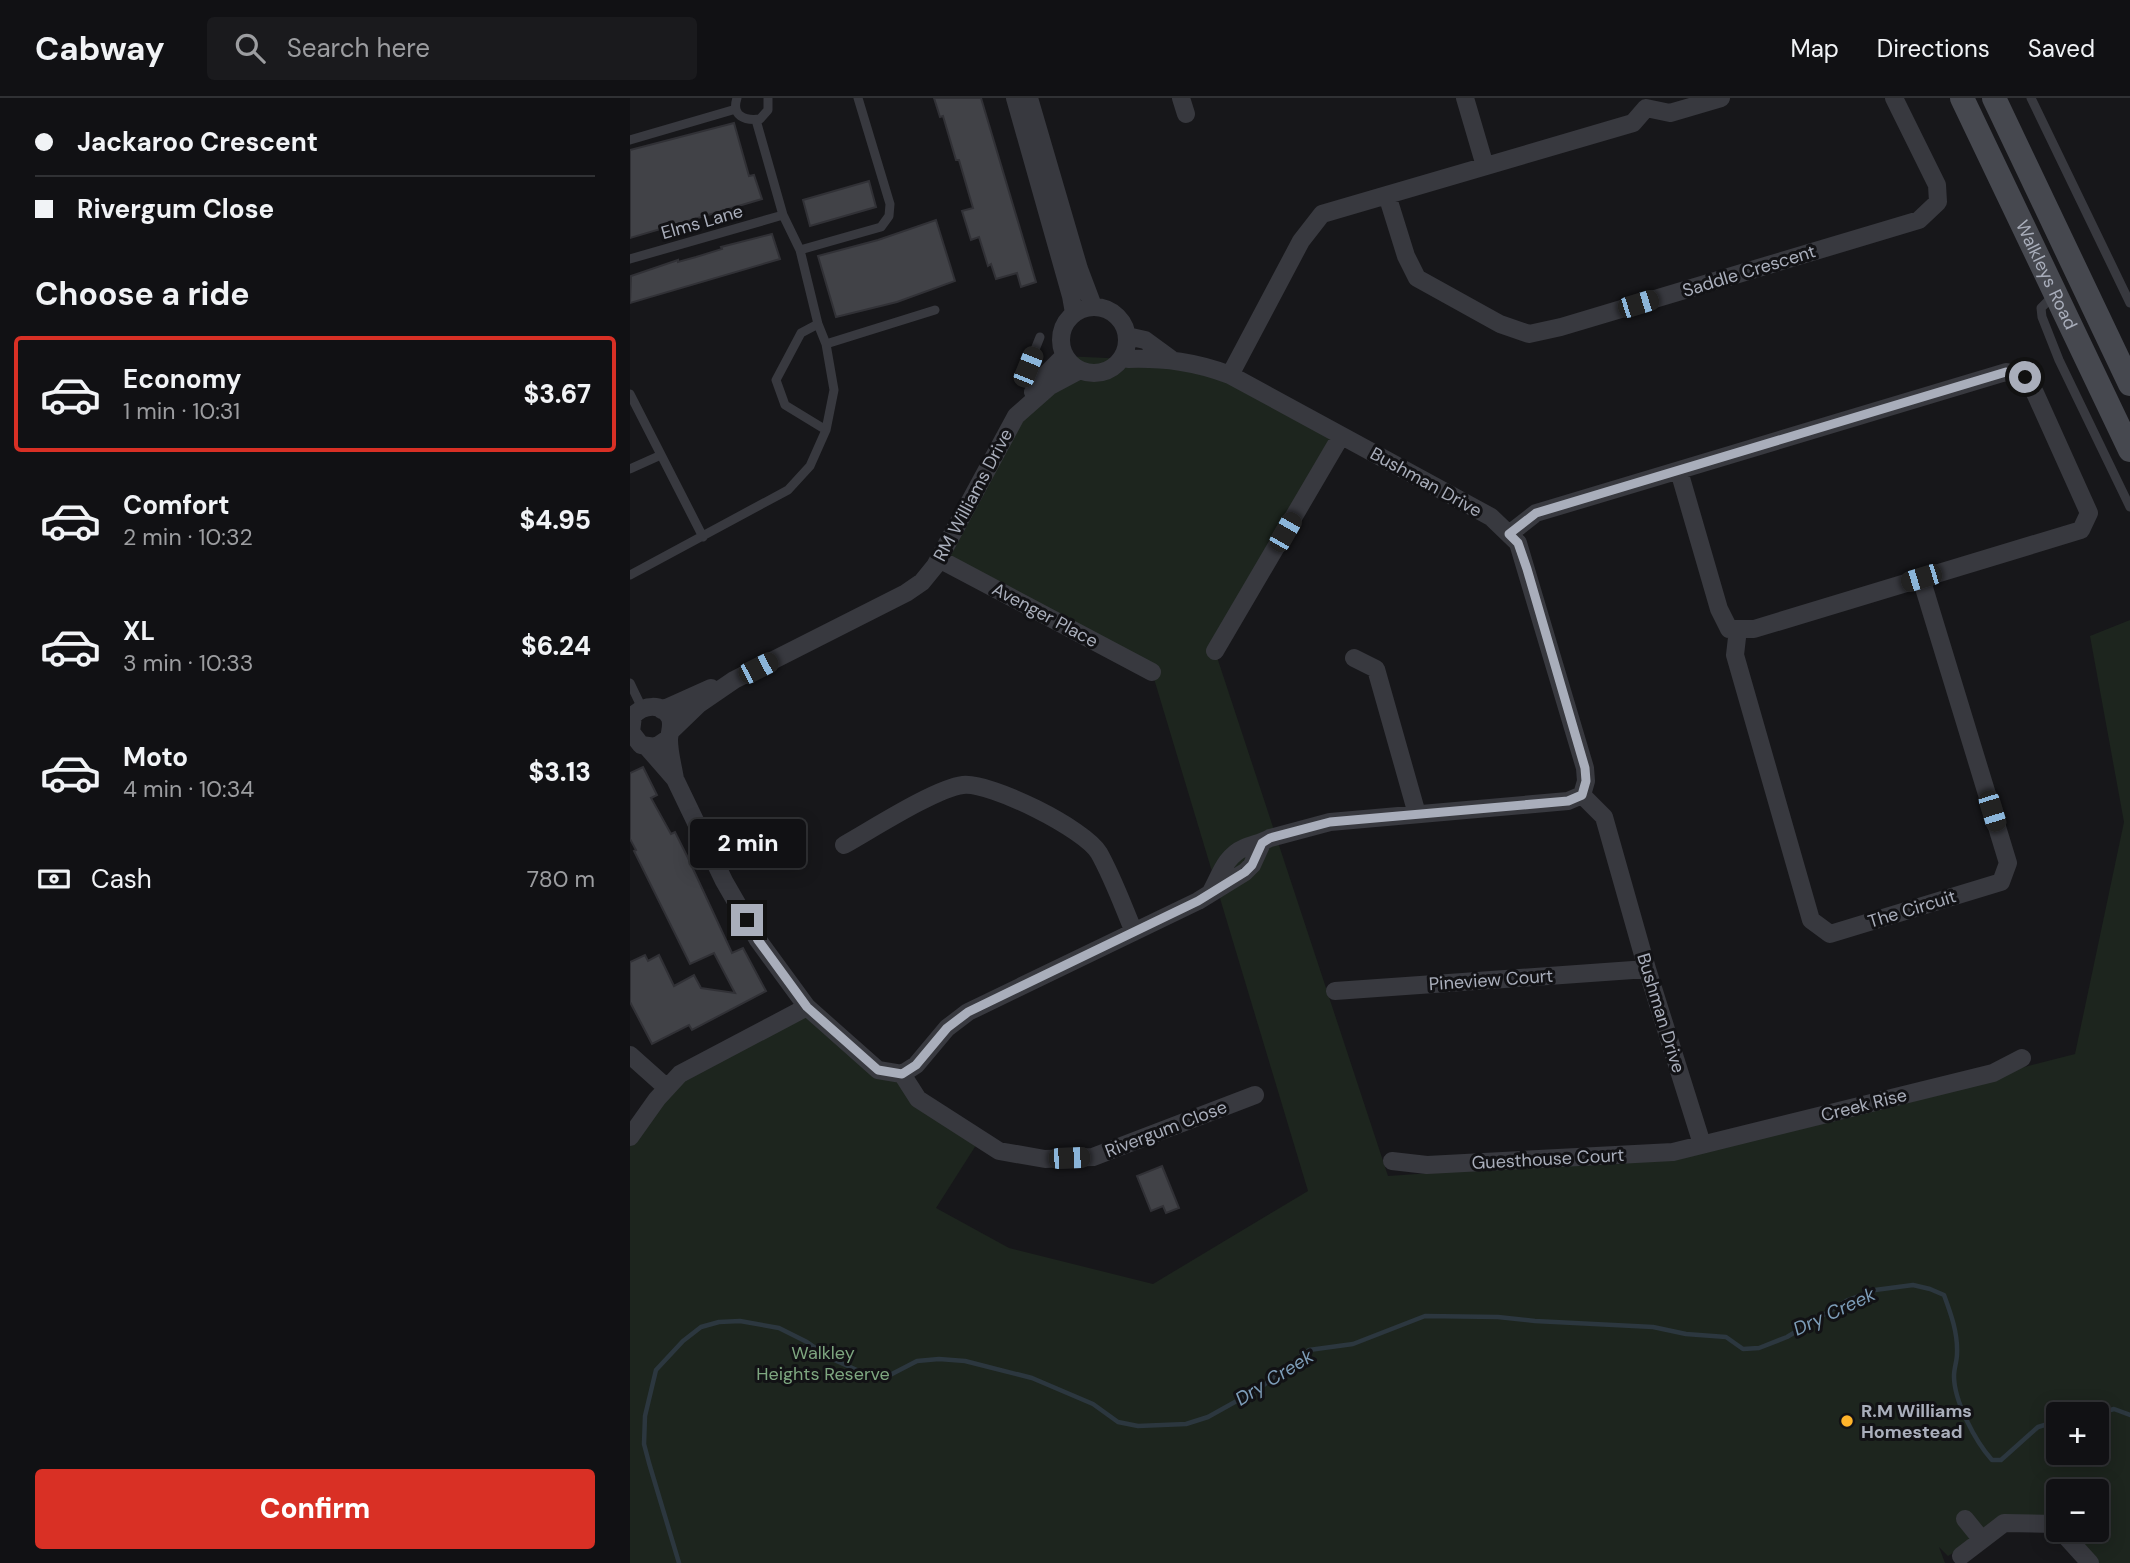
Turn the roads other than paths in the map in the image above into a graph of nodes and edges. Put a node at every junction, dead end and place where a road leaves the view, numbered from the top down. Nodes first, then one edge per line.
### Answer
1 (737, 98) edge
2 (770, 98) edge
3 (858, 98) edge
4 (1014, 98) edge
5 (1029, 98) edge
6 (1465, 98) edge
7 (1721, 98) edge
8 (1894, 98) edge
9 (1962, 98) edge
10 (1994, 98) edge
11 (2031, 98) edge
12 (1645, 103) edge
13 (736, 109) junction
14 (756, 120) junction
15 (630, 140) edge
16 (1485, 166) junction
17 (1387, 195) junction
18 (783, 215) junction
19 (800, 250) junction
20 (630, 259) edge
21 (2056, 294) junction
22 (2130, 303) edge
23 (1093, 306) junction
24 (935, 310) dead end
25 (1074, 313) junction
26 (818, 324) junction
27 (1127, 336) junction
28 (1040, 337) dead end
29 (826, 344) junction
30 (1064, 356) junction
31 (1123, 357) junction
32 (1171, 359) junction
33 (1080, 370) junction
34 (1230, 375) junction
35 (2130, 384) edge
36 (1036, 386) junction
37 (630, 394) edge
38 (1024, 407) junction
39 (826, 430) junction
40 (1341, 436) junction
41 (2130, 450) edge
42 (661, 456) junction
43 (630, 469) edge
44 (1679, 471) junction
45 (2130, 506) edge
46 (1509, 534) junction
47 (703, 537) junction
48 (939, 559) junction
49 (630, 575) edge
50 (1921, 578) junction
51 (1738, 629) junction
52 (1215, 651) dead end
53 (1354, 658) dead end
54 (1152, 672) dead end
55 (734, 680) junction
56 (630, 683) edge
57 (642, 708) junction
58 (662, 710) junction
59 (630, 728) edge
60 (670, 734) junction
61 (640, 746) edge
62 (675, 779) junction
63 (1582, 795) junction
64 (1417, 814) junction
65 (844, 845) dead end
66 (1134, 932) junction
67 (1647, 969) junction
68 (1335, 991) dead end
69 (807, 1007) junction
70 (630, 1055) edge
71 (2022, 1058) dead end
72 (902, 1074) junction
73 (667, 1088) junction
74 (1255, 1095) dead end
75 (630, 1137) edge
76 (1702, 1144) junction
77 (1392, 1161) dead end
78 (1965, 1519) dead end
79 (2046, 1524) edge
80 (1982, 1540) junction
81 (2071, 1542) edge
82 (1961, 1556) dead end
83 (2090, 1563) edge

1 - 13 lane
2 - 14 lane
3 - 19 lane
4 - 25 street
5 - 23 street
6 - 16 street
7 - 12 street
8 - 17 street, Saddle Crescent
9 - 21 main road, Walkleys Road
10 - 35 main road, Walkleys Road
11 - 22 lane
12 - 16 street
13 - 14 lane
13 - 15 lane
14 - 18 lane
16 - 17 street
17 - 34 street
18 - 19 lane
18 - 20 lane, Elms Lane
19 - 26 lane
21 - 41 main road, Walkleys Road
21 - 45 lane
23 - 25 street
23 - 27 street
24 - 29 lane
25 - 30 street
26 - 29 lane
26 - 39 lane
27 - 31 street
27 - 32 street, Bushman Drive
28 - 36 lane
29 - 39 lane
30 - 33 street
30 - 36 street, RM Williams Drive
31 - 32 street, Bushman Drive
31 - 33 street
32 - 34 street, Bushman Drive
33 - 38 street, RM Williams Drive
34 - 40 street, Bushman Drive
36 - 38 street, RM Williams Drive
37 - 42 lane
38 - 48 street, RM Williams Drive
39 - 47 lane
40 - 46 street, Bushman Drive
40 - 52 street
42 - 43 lane
42 - 47 lane
44 - 46 street
44 - 50 street
44 - 51 street
46 - 63 street, Bushman Drive
47 - 49 lane
48 - 54 street, Avenger Place
48 - 55 street, RM Williams Drive
50 - 51 street
50 - 51 street, The Circuit
53 - 64 street
55 - 58 street, RM Williams Drive
55 - 60 street, RM Williams Drive
56 - 57 lane
57 - 58 street
57 - 59 street
58 - 60 street
59 - 61 street
60 - 61 street
60 - 62 street
61 - 62 street
62 - 69 street
63 - 64 street
63 - 67 street, Bushman Drive
64 - 66 street
65 - 66 street
66 - 72 street
67 - 68 street, Pineview Court
67 - 76 street, Bushman Drive
69 - 72 street
69 - 73 street
70 - 73 street
71 - 76 street, Creek Rise
72 - 74 street, Rivergum Close
73 - 75 street
76 - 77 street, Guesthouse Court
78 - 80 street
79 - 80 street
80 - 82 street
81 - 83 street

